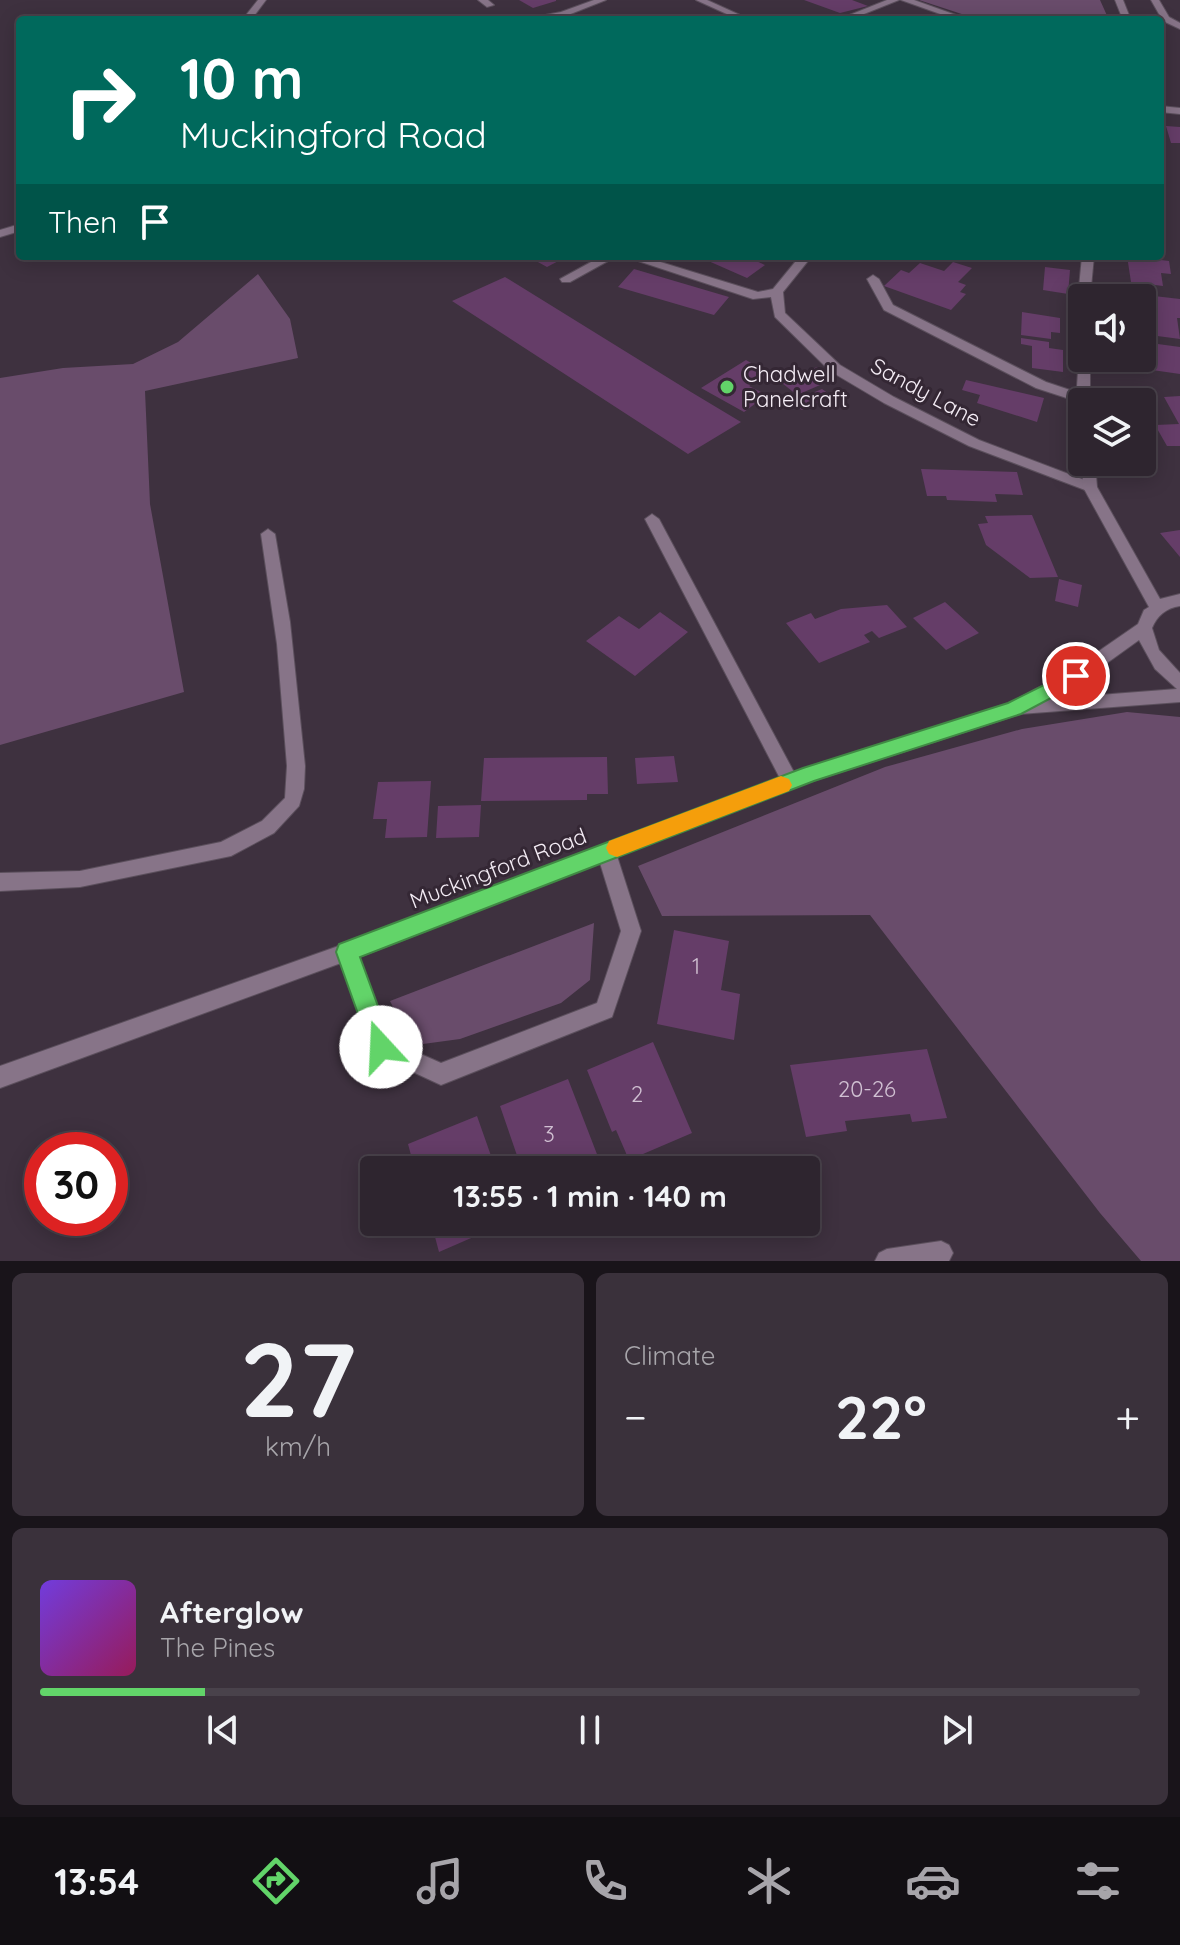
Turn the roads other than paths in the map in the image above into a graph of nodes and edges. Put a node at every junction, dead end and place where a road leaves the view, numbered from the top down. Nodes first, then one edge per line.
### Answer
1 (262, 0) edge
2 (602, 0) edge
3 (700, 0) edge
4 (895, 0) edge
5 (905, 0) edge
6 (1155, 0) edge
7 (563, 14) junction
8 (249, 16) edge
9 (550, 16) edge
10 (568, 16) edge
11 (738, 16) edge
12 (852, 16) edge
13 (954, 16) edge
14 (1180, 26) edge
15 (603, 260) edge
16 (642, 260) edge
17 (803, 260) edge
18 (1088, 260) edge
19 (566, 279) dead end
20 (873, 279) dead end
21 (1085, 284) edge
22 (777, 292) junction
23 (1068, 395) edge
24 (1089, 476) edge
25 (1090, 487) junction
26 (652, 519) dead end
27 (268, 534) dead end
28 (1180, 600) edge
29 (1158, 609) junction
30 (1144, 628) junction
31 (1180, 683) edge
32 (1180, 695) edge
33 (1014, 709) junction
34 (790, 781) junction
35 (606, 852) junction
36 (0, 882) edge
37 (347, 952) junction
38 (0, 1077) edge
39 (941, 1253) dead end
40 (887, 1261) edge

1 - 8 street
2 - 7 street
3 - 11 street
4 - 12 street
5 - 13 street
6 - 14 street
7 - 9 street
7 - 10 street
15 - 19 street
16 - 22 street
17 - 22 street
18 - 21 street
20 - 23 street
22 - 25 street, Sandy Lane
24 - 25 street
25 - 29 street
26 - 34 street
27 - 36 street
28 - 29 street
29 - 30 street, Muckingford Road
30 - 31 street
30 - 33 street, Muckingford Road
32 - 33 street, Muckingford Road
33 - 34 street, Muckingford Road
34 - 35 street, Muckingford Road
35 - 37 street, Muckingford Road
35 - 37 street
37 - 38 street, Muckingford Road
39 - 40 street

